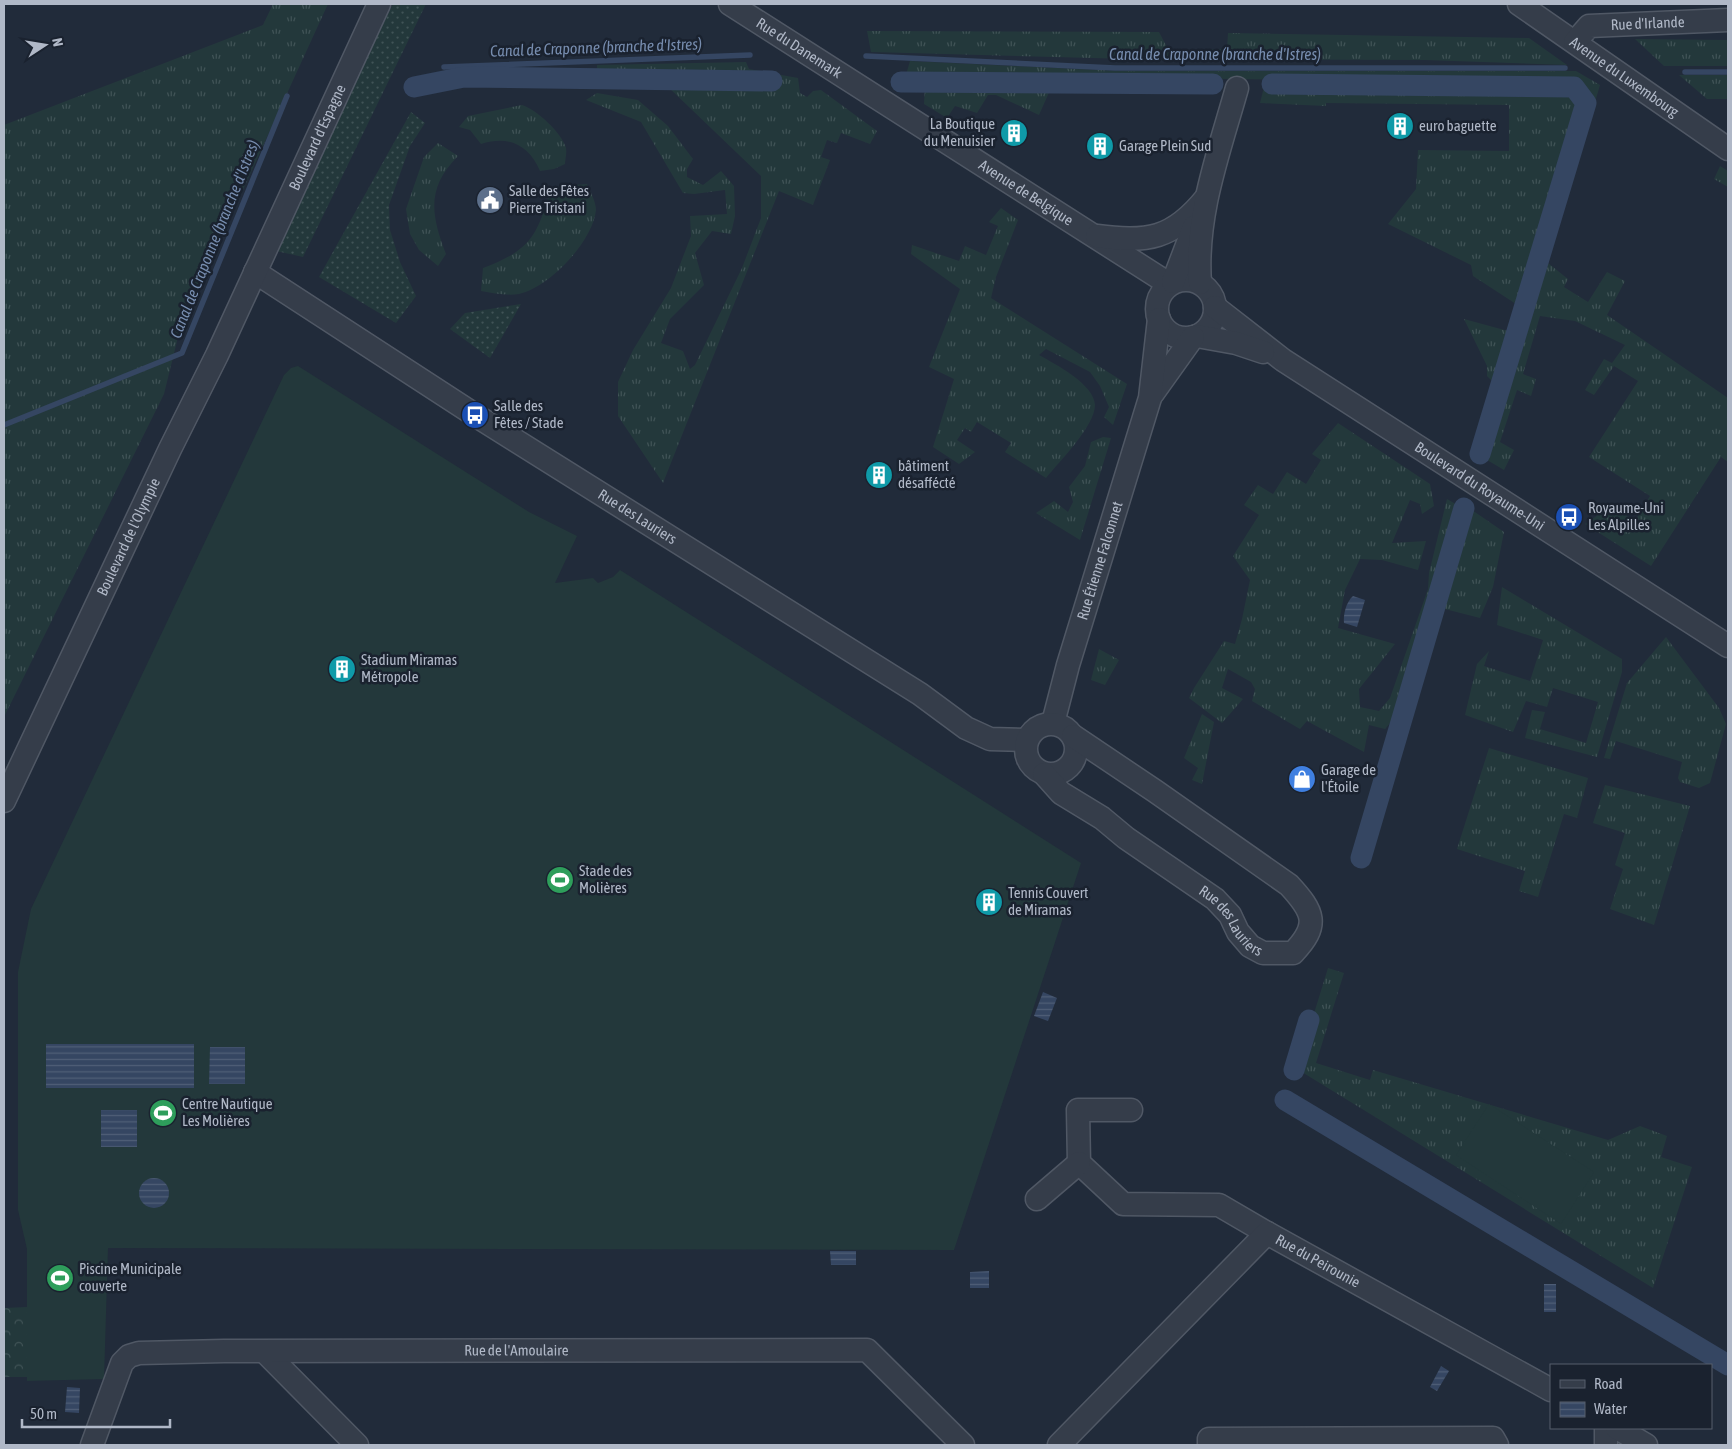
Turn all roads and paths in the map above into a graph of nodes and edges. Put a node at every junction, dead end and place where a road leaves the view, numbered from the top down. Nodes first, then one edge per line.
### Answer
1 (379, 4) edge
2 (730, 4) edge
3 (1519, 4) edge
4 (1728, 20) edge
5 (1574, 42) junction
6 (1237, 88) dead end
7 (870, 95) joint
8 (1728, 149) edge
9 (1206, 198) junction
10 (1090, 234) junction
11 (1132, 262) junction
12 (255, 272) junction
13 (1171, 283) junction
14 (1200, 283) junction
15 (1215, 307) junction
16 (1158, 315) junction
17 (1195, 336) junction
18 (1283, 360) junction
19 (1150, 398) junction
20 (1728, 646) edge
21 (1053, 723) junction
22 (1073, 736) junction
23 (1027, 740) junction
24 (1044, 774) junction
25 (4, 801) edge
26 (1131, 1110) dead end
27 (1079, 1163) junction
28 (1036, 1199) dead end
29 (1267, 1232) junction
30 (265, 1352) junction
31 (1550, 1389) edge
32 (1606, 1429) edge
33 (1619, 1429) edge
34 (92, 1445) edge
35 (357, 1445) edge
36 (963, 1445) edge
37 (1059, 1445) edge
38 (1209, 1445) edge
39 (1498, 1445) edge
40 (1606, 1445) edge
41 (1646, 1445) edge

1 - 12 street, Boulevard d'Espagne
2 - 7 street, Rue du Danemark
3 - 5 street, Avenue du Luxembourg
4 - 5 street, Rue d'Irlande
5 - 8 street, Avenue du Luxembourg
6 - 9 street
7 - 10 street, Avenue de Belgique
9 - 10 street
9 - 13 street
9 - 14 street
10 - 11 street, Avenue de Belgique
11 - 13 street, Avenue de Belgique
11 - 16 street, Avenue de Belgique
12 - 23 street, Rue des Lauriers
12 - 25 street, Boulevard de l'Olympie
13 - 14 street
13 - 16 street
14 - 15 street
15 - 17 street
15 - 18 street, Boulevard du Royaume-Uni
16 - 17 street
16 - 19 street, Rue Étienne Falconnet
17 - 18 street, Boulevard du Royaume-Uni
17 - 19 street, Rue Étienne Falconnet
18 - 20 street, Boulevard du Royaume-Uni
19 - 21 street, Rue Étienne Falconnet
21 - 22 street, Rue des Lauriers
21 - 23 street
22 - 24 street
22 - 24 street, Rue des Lauriers
23 - 24 street, Rue des Lauriers
26 - 27 street
27 - 28 street
27 - 29 street
29 - 31 street, Rue du Peirounie
29 - 37 street, Rue du Peirounie
30 - 34 street, Rue de l'Amoulaire
30 - 35 street
30 - 36 street, Rue de l'Amoulaire
32 - 40 street
33 - 41 street
38 - 39 street

